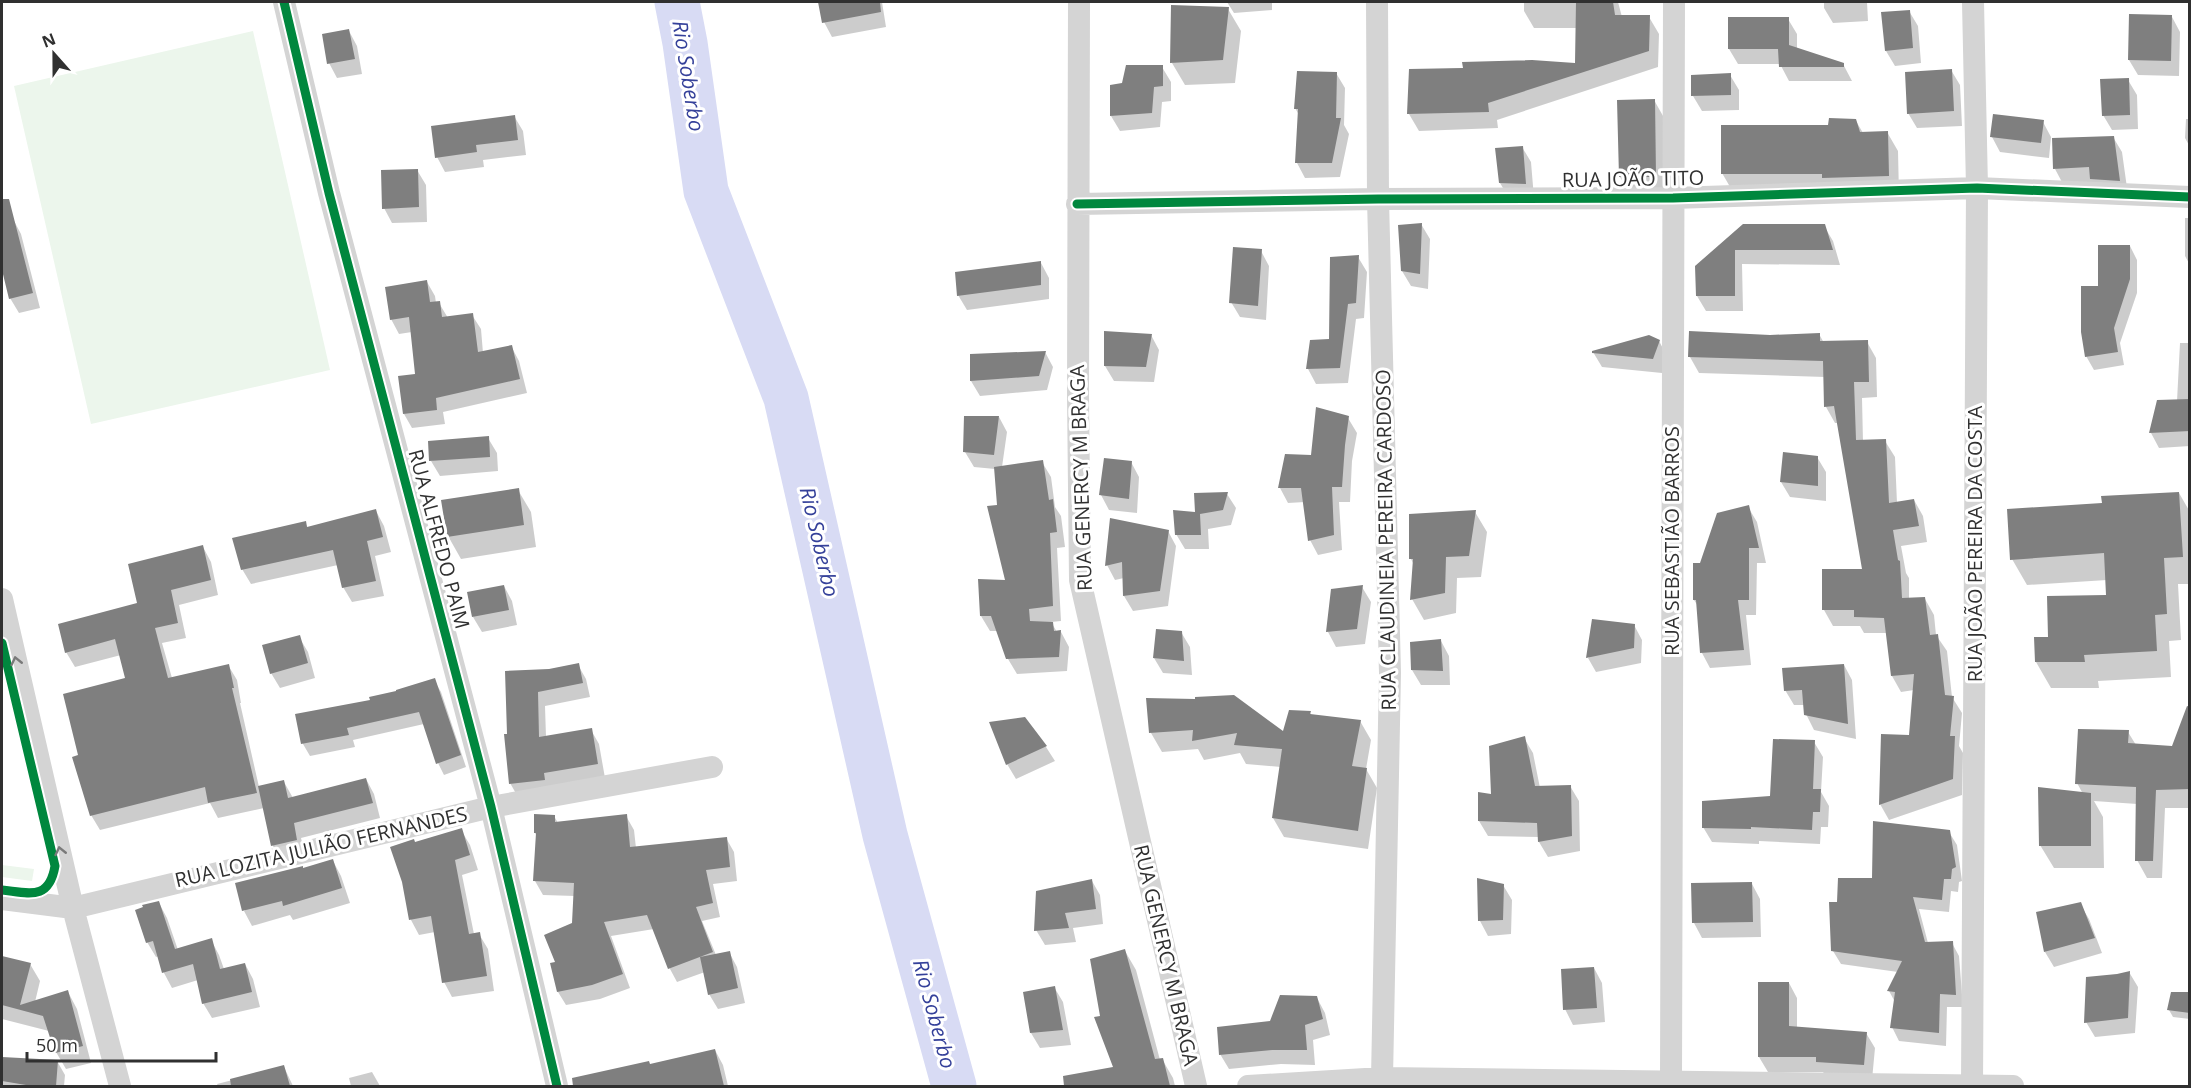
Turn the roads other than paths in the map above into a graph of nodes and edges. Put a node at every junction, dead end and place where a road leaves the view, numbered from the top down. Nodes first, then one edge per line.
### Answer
1 (284, 2) edge
2 (1079, 2) edge
3 (1377, 2) edge
4 (1674, 2) edge
5 (1973, 2) edge
6 (1977, 188) junction
7 (2190, 196) edge
8 (1673, 198) junction
9 (1378, 199) junction
10 (1077, 204) junction
11 (2, 599) edge
12 (712, 766) dead end
13 (491, 807) junction
14 (2, 898) edge
15 (73, 908) junction
16 (1382, 1078) junction
17 (1671, 1081) junction
18 (120, 1086) edge
19 (557, 1086) edge
20 (1196, 1086) edge
21 (1248, 1086) edge
22 (1972, 1086) edge
23 (2013, 1086) edge

1 - 13 street, RUA ALFREDO PAIM
2 - 10 street, RUA GENERCY M BRAGA
3 - 9 street, RUA CLAUDINEIA PEREIRA CARDOSO
4 - 8 street, RUA SEBASTIÃO BARROS
5 - 6 street, RUA JOÃO PEREIRA DA COSTA
6 - 7 street, RUA JOÃO TITO
6 - 8 street, RUA JOÃO TITO
6 - 22 street, RUA JOÃO PEREIRA DA COSTA
8 - 9 street, RUA JOÃO TITO
8 - 17 street, RUA SEBASTIÃO BARROS
9 - 10 street, RUA JOÃO TITO
9 - 16 street, RUA CLAUDINEIA PEREIRA CARDOSO
10 - 20 street, RUA GENERCY M BRAGA
15 -> 11 street
12 - 13 street, RUA LOZITA JULIÃO FERNANDES
13 - 15 street, RUA LOZITA JULIÃO FERNANDES
13 - 19 street, RUA ALFREDO PAIM
14 - 15 street, RUA LOZITA JULIÃO FERNANDES
15 - 18 street
16 - 17 street
16 - 21 street
17 - 22 street
22 - 23 street

